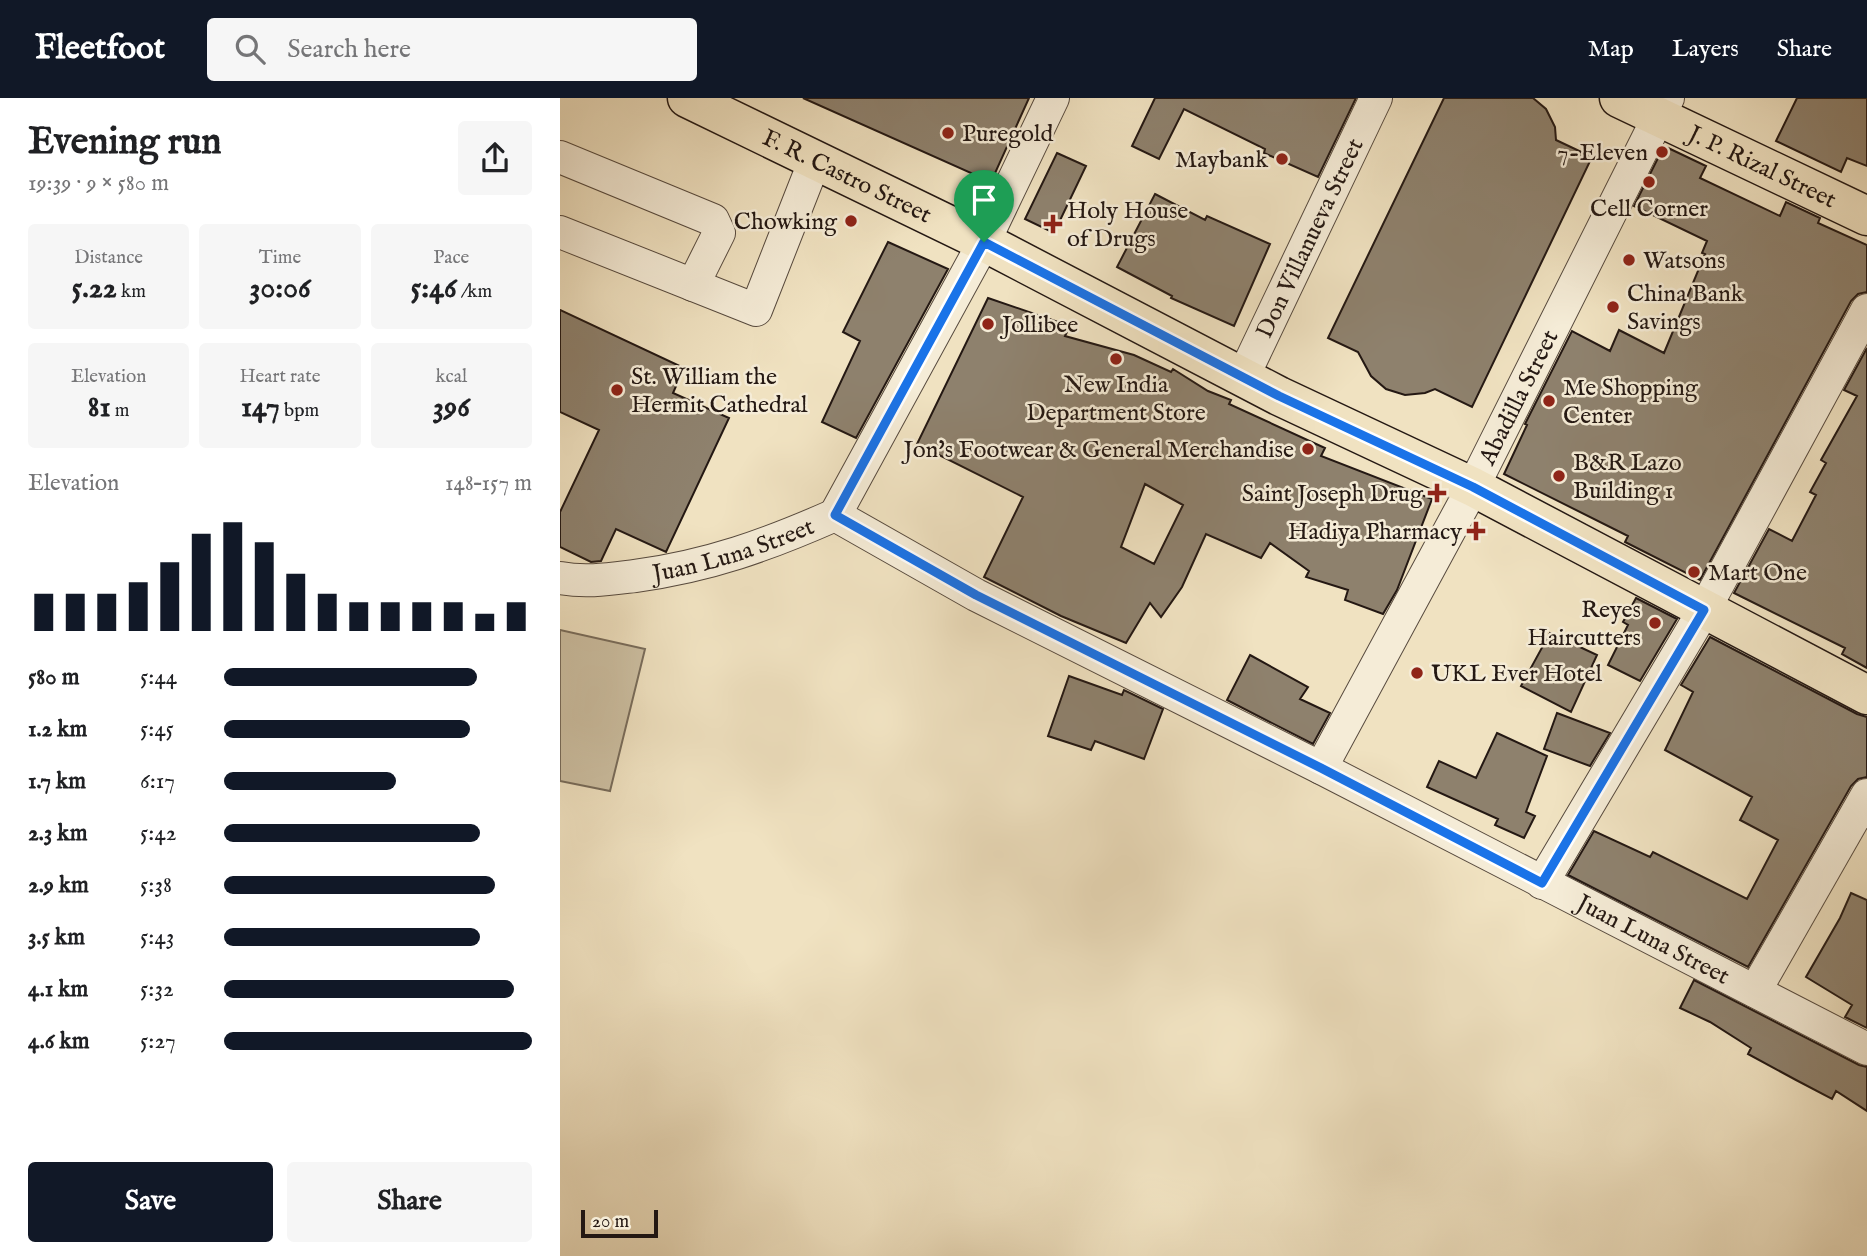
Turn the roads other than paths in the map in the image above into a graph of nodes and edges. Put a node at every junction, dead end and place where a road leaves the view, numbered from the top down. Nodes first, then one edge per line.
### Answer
1 (687, 98) edge
2 (1053, 98) edge
3 (1376, 98) edge
4 (1619, 98) edge
5 (1663, 107) edge
6 (560, 156) edge
7 (815, 160) junction
8 (1867, 216) edge
9 (560, 232) edge
10 (984, 242) junction
11 (693, 285) junction
12 (1867, 310) edge
13 (1243, 377) junction
14 (1473, 487) junction
15 (835, 515) junction
16 (560, 579) edge
17 (1704, 610) junction
18 (1867, 695) edge
19 (1321, 768) junction
20 (1867, 795) edge
21 (1542, 883) junction
22 (1755, 991) junction
23 (1867, 1049) edge

1 - 7 main road, F. R. Castro Street
2 - 10 street
3 - 13 street, Don Villanueva Street
4 - 5 main road, J. P. Rizal Street
5 - 8 main road, J. P. Rizal Street
5 - 14 street, Abadilla Street
6 - 11 street
7 - 10 main road, F. R. Castro Street
7 - 11 street
9 - 11 street
10 - 13 main road, F. R. Castro Street
10 - 15 street
12 - 17 street
13 - 14 main road, F. R. Castro Street
14 - 17 main road, F. R. Castro Street
14 - 19 street, Abadilla Street
15 - 16 street, Juan Luna Street
15 - 19 street, Juan Luna Street
17 - 18 main road, F. R. Castro Street
17 - 21 street
19 - 21 street, Juan Luna Street
20 - 22 street
21 - 22 street, Juan Luna Street
22 - 23 street, Juan Luna Street

